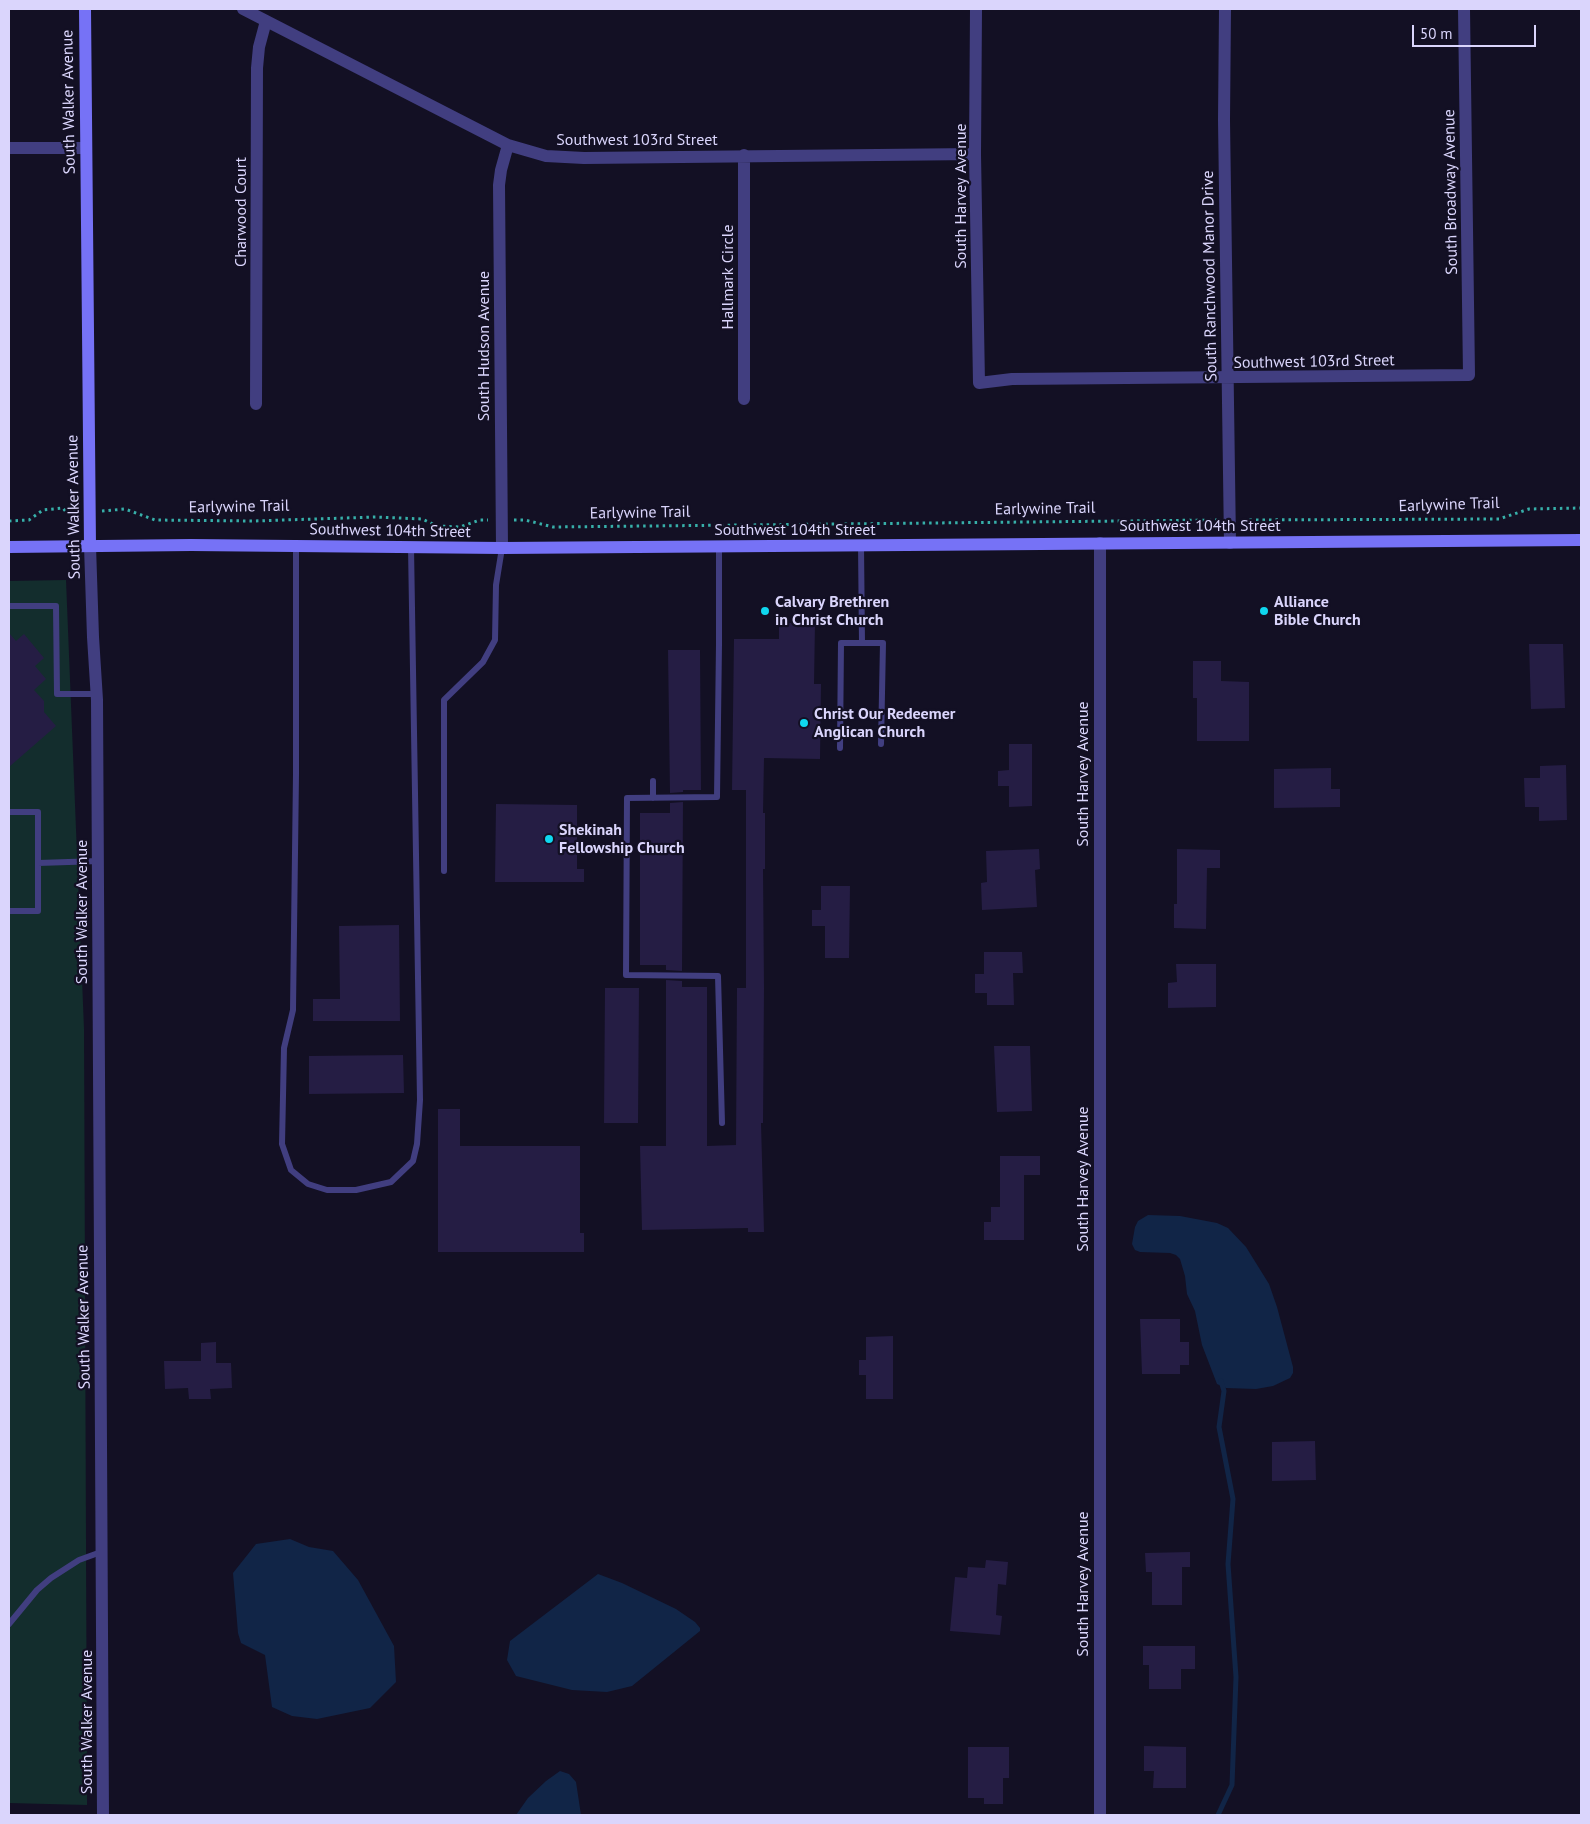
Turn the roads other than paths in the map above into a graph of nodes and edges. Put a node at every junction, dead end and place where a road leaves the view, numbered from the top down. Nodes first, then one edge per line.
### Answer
1 (85, 9) edge
2 (243, 9) edge
3 (976, 9) edge
4 (1225, 9) edge
5 (1464, 9) edge
6 (266, 21) junction
7 (508, 145) junction
8 (9, 148) edge
9 (86, 148) junction
10 (975, 154) junction
11 (744, 156) junction
12 (1469, 376) joint
13 (1227, 379) junction
14 (979, 383) joint
15 (744, 399) dead end
16 (256, 404) dead end
17 (1581, 540) edge
18 (1100, 543) junction
19 (1230, 543) junction
20 (861, 545) junction
21 (90, 546) junction
22 (296, 546) junction
23 (719, 546) junction
24 (9, 547) edge
25 (411, 548) junction
26 (502, 548) junction
27 (9, 606) edge
28 (862, 643) junction
29 (97, 694) junction
30 (881, 744) dead end
31 (840, 748) dead end
32 (653, 782) dead end
33 (653, 798) junction
34 (9, 812) edge
35 (98, 861) junction
36 (38, 862) junction
37 (444, 871) dead end
38 (9, 911) edge
39 (722, 1123) dead end
40 (103, 1552) junction
41 (9, 1624) edge
42 (103, 1815) edge
43 (1100, 1815) edge

1 - 9 main road, South Walker Avenue
2 - 6 street, Southwest 103rd Street
3 - 10 street, South Harvey Avenue
4 - 13 street, South Ranchwood Manor Drive
5 - 12 street, South Broadway Avenue
6 - 7 street, Southwest 103rd Street
6 - 16 street, Charwood Court
7 - 11 street, Southwest 103rd Street
7 - 26 street, South Hudson Avenue
8 - 9 street
9 - 21 main road, South Walker Avenue
10 - 11 street, Southwest 103rd Street
10 - 14 street, South Harvey Avenue
11 - 15 street, Hallmark Circle
12 - 13 street, Southwest 103rd Street
13 - 14 street, Southwest 103rd Street
13 - 19 street, South Ranchwood Manor Drive
17 - 19 main road, Southwest 104th Street
18 - 19 main road, Southwest 104th Street
18 - 20 main road, Southwest 104th Street
18 - 43 street, South Harvey Avenue
20 - 23 main road, Southwest 104th Street
20 - 28 lane
21 - 22 main road, Southwest 104th Street
21 - 24 main road, Southwest 104th Street
21 - 29 street, South Walker Avenue
22 - 25 main road, Southwest 104th Street
22 - 25 lane
23 - 26 main road, Southwest 104th Street
23 - 33 lane
25 - 26 main road, Southwest 104th Street
26 - 37 lane
27 - 29 lane
28 - 30 lane
28 - 31 lane
29 - 35 street, South Walker Avenue
32 - 33 lane
33 - 39 lane
34 - 36 lane
35 - 36 lane
35 - 40 street, South Walker Avenue
36 - 38 lane
40 - 41 lane
40 - 42 street, South Walker Avenue

